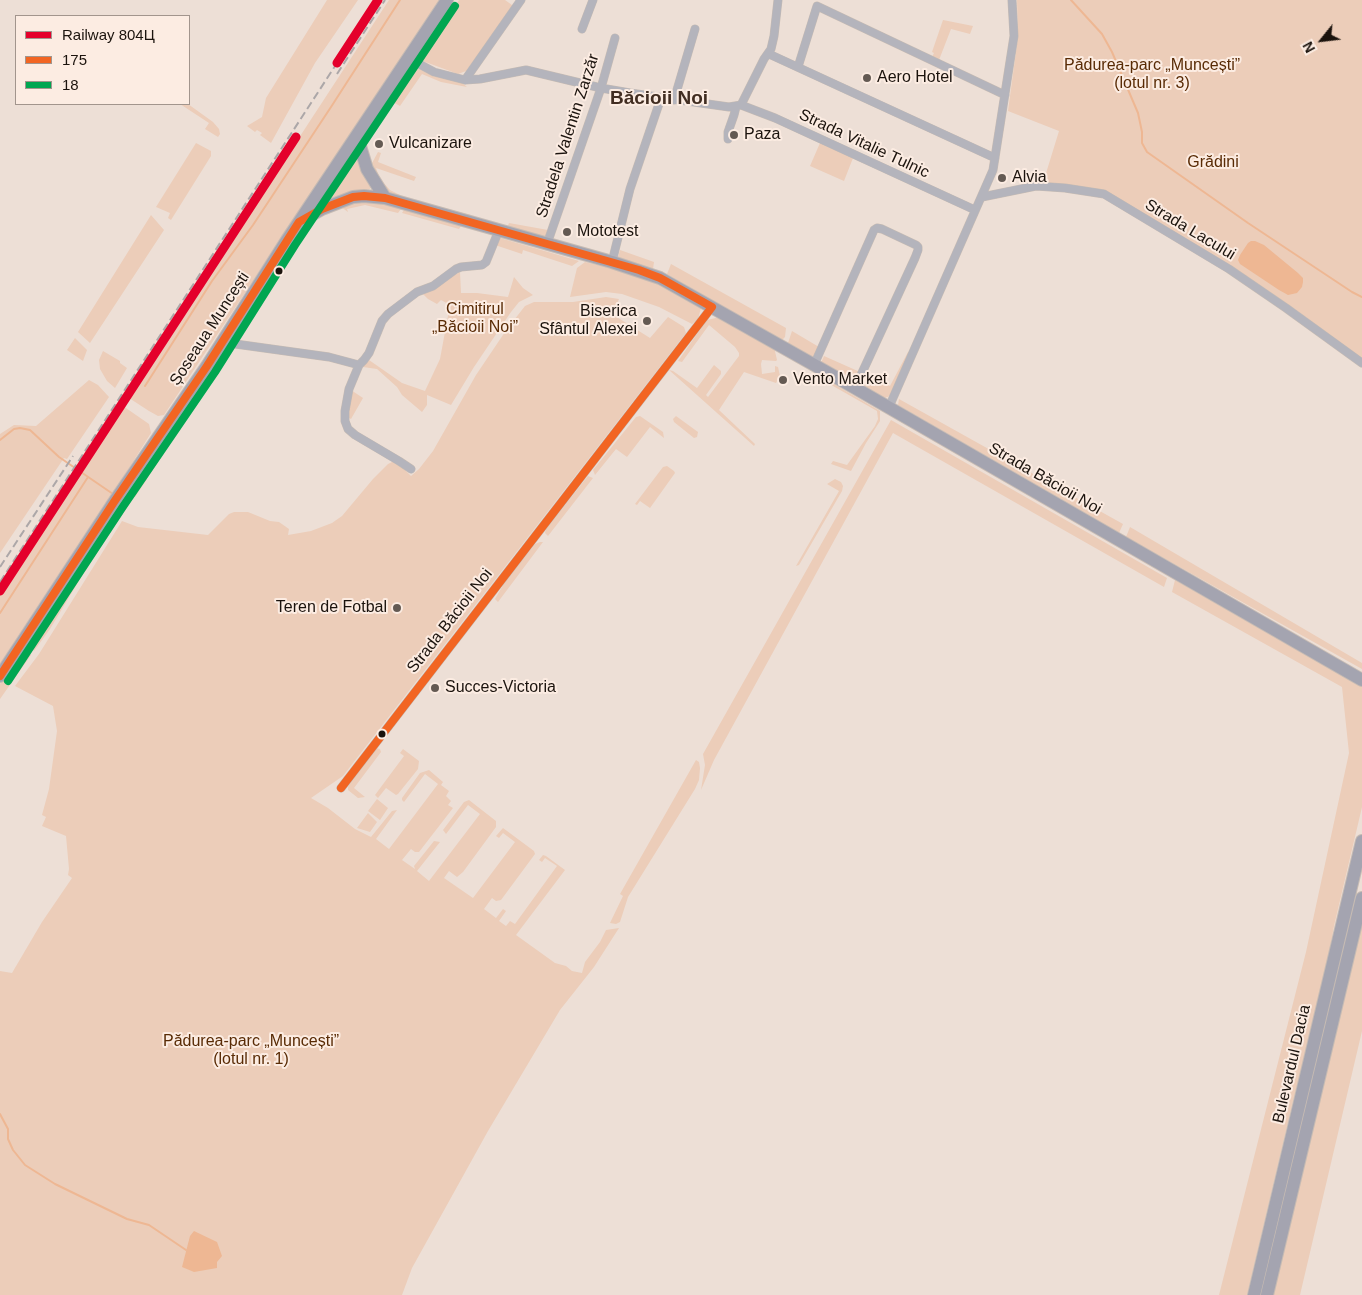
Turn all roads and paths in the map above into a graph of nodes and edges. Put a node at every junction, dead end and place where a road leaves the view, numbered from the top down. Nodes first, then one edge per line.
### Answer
1 (447, 0) edge
2 (521, 0) edge
3 (593, 0) edge
4 (778, 0) edge
5 (1010, 1) edge
6 (582, 28) dead end
7 (695, 29) dead end
8 (615, 38) dead end
9 (769, 54) junction
10 (408, 58) junction
11 (798, 67) junction
12 (465, 80) junction
13 (601, 88) junction
14 (1005, 95) junction
15 (661, 98) junction
16 (674, 100) junction
17 (738, 106) junction
18 (357, 136) junction
19 (728, 138) dead end
20 (995, 158) junction
21 (982, 196) junction
22 (385, 198) junction
23 (975, 210) junction
24 (299, 222) junction
25 (499, 230) junction
26 (548, 244) junction
27 (612, 262) junction
28 (712, 307) junction
29 (221, 342) junction
30 (1362, 363) edge
31 (359, 365) junction
32 (814, 365) junction
33 (855, 388) junction
34 (889, 407) junction
35 (411, 469) dead end
36 (0, 676) edge
37 (1362, 680) edge
38 (341, 788) dead end
39 (1362, 841) edge
40 (1362, 898) edge
41 (1254, 1295) edge
42 (1267, 1295) edge

1 - 10 main road, Șoseaua Muncești
2 - 12 street
3 - 6 street, Stradela Valentin Zarzăr
4 - 9 street
5 - 14 street
7 - 16 street
8 - 13 street, Stradela Valentin Zarzăr
9 - 11 street
9 - 17 street
10 - 12 street
10 - 18 main road, Șoseaua Muncești
11 - 14 street
11 - 20 street
12 - 13 street, Strada Vitalie Tulnic
13 - 15 street, Strada Vitalie Tulnic
13 - 26 street, Stradela Valentin Zarzăr
14 - 20 street
15 - 16 street, Strada Vitalie Tulnic
15 - 27 street
16 - 17 street, Strada Vitalie Tulnic
17 - 19 street
17 - 23 street, Strada Vitalie Tulnic
18 - 22 main road
18 - 24 main road, Șoseaua Muncești
20 - 21 street
21 - 23 street
21 - 30 street, Strada Lacului
22 - 24 main road, Strada Băcioii Noi
22 - 25 main road, Strada Băcioii Noi
23 - 34 street
24 - 29 main road, Șoseaua Muncești
25 - 26 main road, Strada Băcioii Noi
25 - 31 street
26 - 27 main road, Strada Băcioii Noi
27 - 28 main road, Strada Băcioii Noi
28 - 32 main road, Strada Băcioii Noi
28 - 38 street, Strada Băcioii Noi
29 - 31 street
29 - 36 main road, Șoseaua Muncești
31 - 35 street
32 - 33 main road, Strada Băcioii Noi
32 - 33 street
33 - 34 main road, Strada Băcioii Noi
34 - 37 main road, Strada Băcioii Noi
39 - 41 main road, Bulevardul Dacia
40 - 42 main road, Bulevardul Dacia

